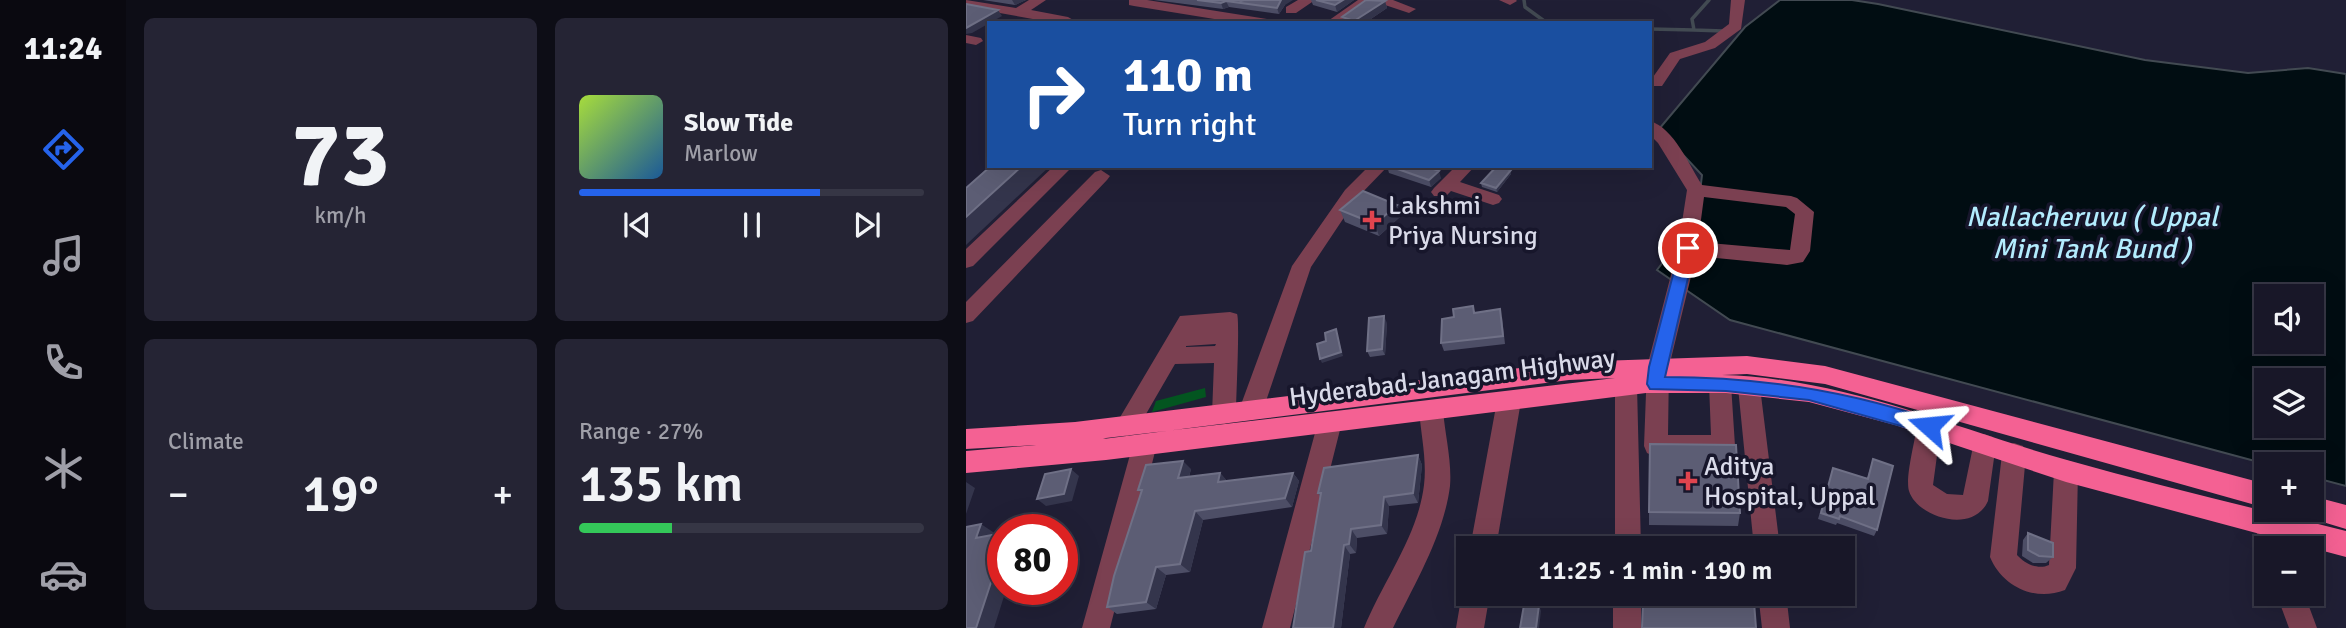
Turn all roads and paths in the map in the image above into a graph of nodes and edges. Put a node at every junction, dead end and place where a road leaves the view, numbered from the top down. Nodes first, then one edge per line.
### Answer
1 (1039, 0) edge
2 (1308, 0) edge
3 (1367, 0) edge
4 (1379, 0) edge
5 (1738, 0) edge
6 (1134, 2) dead end
7 (970, 3) edge
8 (1409, 9) dead end
9 (1291, 10) dead end
10 (1018, 12) junction
11 (1068, 21) dead end
12 (1254, 21) edge
13 (1335, 21) edge
14 (1653, 86) edge
15 (1652, 129) edge
16 (1062, 168) edge
17 (1377, 168) edge
18 (1464, 168) edge
19 (1101, 176) dead end
20 (1696, 190) junction
21 (1493, 199) dead end
22 (1688, 248) junction
23 (966, 261) edge
24 (966, 315) edge
25 (1227, 336) junction
26 (1179, 339) junction
27 (1657, 375) junction
28 (1720, 384) junction
29 (1626, 386) junction
30 (1749, 387) junction
31 (1509, 401) junction
32 (1251, 410) junction
33 (1431, 410) junction
34 (1224, 414) junction
35 (1330, 422) junction
36 (1127, 426) junction
37 (1929, 426) junction
38 (966, 439) edge
39 (1145, 444) junction
40 (1984, 444) junction
41 (2014, 454) junction
42 (966, 462) edge
43 (2066, 471) junction
44 (2254, 493) edge
45 (2324, 511) edge
46 (2346, 517) edge
47 (2270, 535) edge
48 (1485, 536) edge
49 (1628, 536) edge
50 (1766, 536) edge
51 (2346, 544) edge
52 (1474, 606) edge
53 (1628, 606) edge
54 (1773, 606) edge
55 (2295, 606) edge
56 (1096, 628) edge
57 (1276, 628) edge
58 (1378, 628) edge
59 (1470, 628) edge
60 (1627, 628) edge
61 (1776, 628) edge
62 (2303, 628) edge

1 - 10 street
2 - 9 street
3 - 13 street
4 - 8 street
5 - 14 street
6 - 12 street
7 - 10 street
10 - 11 street
15 - 20 street
16 - 23 street
17 - 32 street
18 - 21 street
19 - 24 street
20 - 22 street
20 - 22 street
22 - 27 street
25 - 26 street
25 - 26 street
25 - 34 street
26 - 36 street
27 - 28 highway, Hyderabad-Janagam Highway
27 - 28 street
27 - 29 highway, Hyderabad-Janagam Highway
27 - 32 highway, Hyderabad-Janagam Highway
27 - 44 highway, Hyderabad-Janagam Highway
28 - 30 highway, Hyderabad-Janagam Highway
29 - 31 highway, Hyderabad-Janagam Highway
29 - 49 street
30 - 37 highway, Hyderabad-Janagam Highway
30 - 50 street
31 - 33 highway, Hyderabad-Janagam Highway
31 - 48 street
32 - 34 highway, Hyderabad-Janagam Highway
33 - 35 highway, Hyderabad-Janagam Highway
33 - 58 street
34 - 36 highway, Hyderabad-Janagam Highway
35 - 39 highway, Hyderabad-Janagam Highway
35 - 57 street
36 - 38 highway, Hyderabad-Janagam Highway
37 - 40 highway, Hyderabad-Janagam Highway
37 - 40 street
39 - 42 highway, Hyderabad-Janagam Highway
39 - 56 street
40 - 41 highway, Hyderabad-Janagam Highway
41 - 43 highway, Hyderabad-Janagam Highway
41 - 43 street
43 - 47 highway, Hyderabad-Janagam Highway
45 - 46 highway
47 - 51 highway, Hyderabad-Janagam Highway
52 - 59 street
53 - 60 street
54 - 61 street
55 - 62 street

